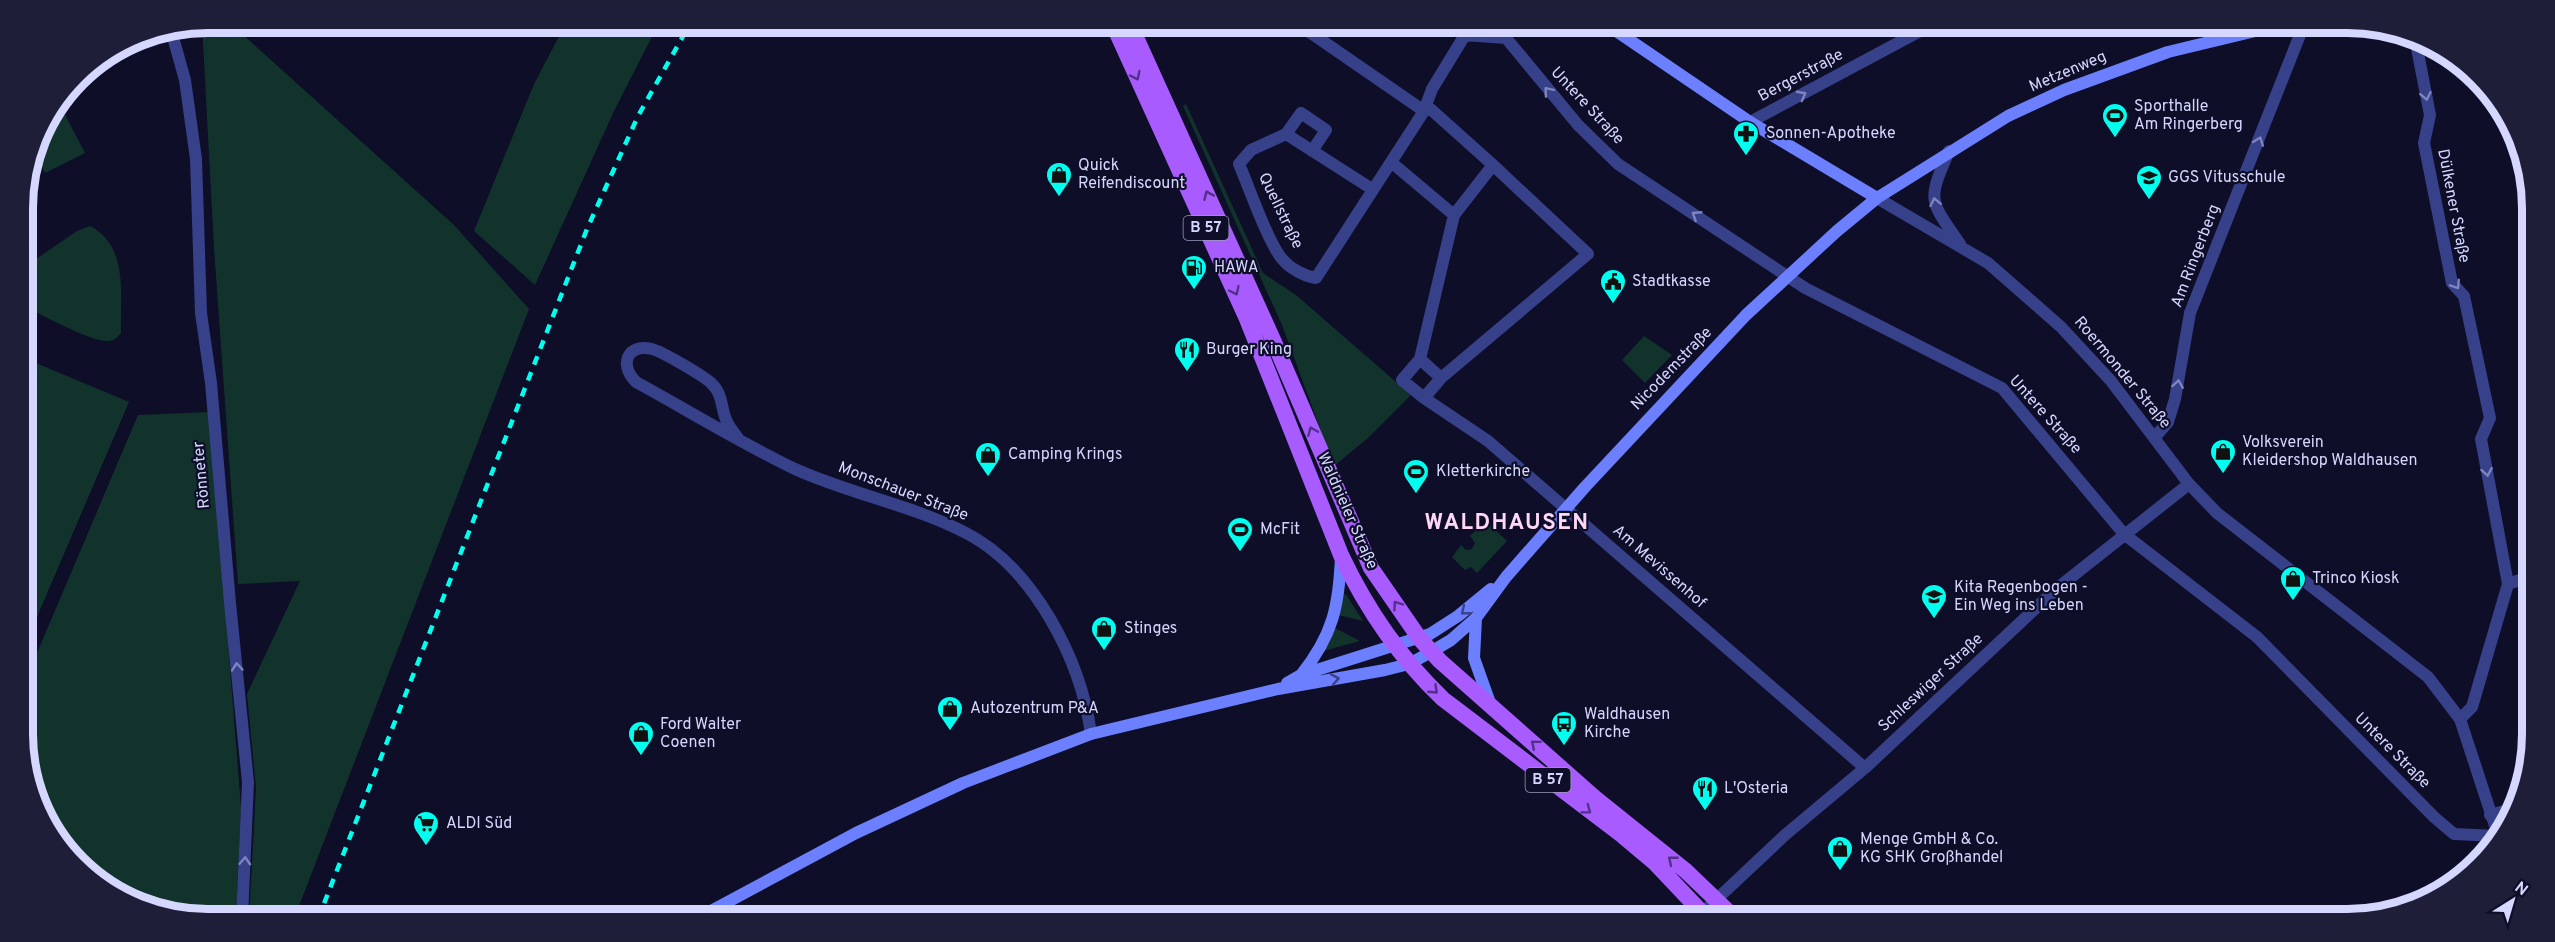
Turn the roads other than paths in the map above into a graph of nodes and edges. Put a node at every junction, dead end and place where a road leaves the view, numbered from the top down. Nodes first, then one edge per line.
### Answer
1 (1117, 33) edge
2 (1134, 33) edge
3 (1312, 33) edge
4 (1619, 33) edge
5 (1915, 33) edge
6 (2247, 33) edge
7 (2301, 33) edge
8 (1465, 34) joint
9 (173, 36) edge
10 (2417, 48) edge
11 (1425, 108) junction
12 (1750, 122) junction
13 (1286, 134) junction
14 (1312, 151) junction
15 (1950, 151) junction
16 (1390, 162) junction
17 (1493, 165) junction
18 (1372, 189) junction
19 (1876, 198) junction
20 (1454, 215) junction
21 (1963, 248) junction
22 (1788, 275) junction
23 (1420, 359) junction
24 (1441, 378) junction
25 (1424, 398) junction
26 (2155, 437) junction
27 (738, 438) junction
28 (2189, 484) junction
29 (1566, 508) junction
30 (2124, 534) junction
31 (1341, 555) junction
32 (1506, 577) junction
33 (2522, 579) edge
34 (2508, 584) junction
35 (1476, 618) junction
36 (1420, 639) junction
37 (1396, 645) junction
38 (1431, 652) junction
39 (1409, 664) junction
40 (1301, 675) junction
41 (1278, 688) junction
42 (1491, 707) junction
43 (2460, 720) junction
44 (1091, 734) junction
45 (1865, 768) junction
46 (2504, 811) edge
47 (2490, 815) junction
48 (2495, 828) edge
49 (2488, 836) edge
50 (1715, 899) junction
51 (242, 909) edge
52 (715, 909) edge
53 (1698, 909) edge
54 (1709, 909) edge
55 (1726, 909) edge

1 -> 31 main road, Waldnieler Straße / B 57
36 -> 2 main road, Waldnieler Straße / B 57
3 - 11 street
4 - 12 main road, Roermonder Straße
12 -> 5 street, Bergerstraße
6 - 15 main road, Metzenweg
26 -> 7 street, Am Ringerberg
8 - 11 street, Quellstraße
22 -> 8 street, Untere Straße
51 -> 9 street, Rönneter
10 -> 34 street, Dülkener Straße
11 - 16 street, Quellstraße
11 - 17 street
12 - 19 main road, Roermonder Straße
13 - 14 street
13 - 14 street, Quellstraße
13 - 18 street, Quellstraße
14 - 18 street
15 - 19 main road, Metzenweg
21 -> 15 street
16 - 18 street, Quellstraße
16 - 20 street
17 - 20 street
17 - 24 street
19 - 21 street, Roermonder Straße
19 - 22 main road, Nicodemstraße
20 - 23 street, Am Mevissenhof
21 - 26 street, Roermonder Straße
22 - 29 main road, Nicodemstraße
22 - 30 street, Untere Straße
23 - 24 street
23 - 25 street, Am Mevissenhof
24 - 25 street
25 - 29 street, Am Mevissenhof
26 - 28 street, Roermonder Straße
27 - 27 street, Monschauer Straße
27 - 44 street, Monschauer Straße
28 - 30 street, Schleswiger Straße
28 - 43 street, Roermonder Straße
29 - 32 main road, Nicodemstraße
29 - 45 street, Am Mevissenhof
30 - 45 street, Schleswiger Straße
30 - 49 street, Untere Straße
31 - 37 main road, Waldnieler Straße / B 57
31 - 40 main road
32 - 35 main road, Nicodemstraße
32 -> 36 main road, Nicodemstraße
33 - 34 street
34 - 43 street, Dülkener Straße
35 - 38 main road, Nicodemstraße
35 - 42 main road
36 - 37 main road
36 - 38 main road, Waldnieler Straße / B 57
37 - 39 main road, Waldnieler Straße / B 57
37 - 40 main road
38 - 39 main road
38 - 42 main road, Waldnieler Straße / B 57
41 -> 39 main road
39 -> 53 main road, Waldnieler Straße / B 57
40 - 41 main road
41 - 44 main road
50 -> 42 main road, Waldnieler Straße / B 57
43 - 47 street, Roermonder Straße
44 - 52 main road
45 - 50 street, Schleswiger Straße
46 - 47 street
47 - 48 street, Roermonder Straße
50 - 54 street, Schleswiger Straße
50 - 55 main road, Waldnieler Straße / B 57

